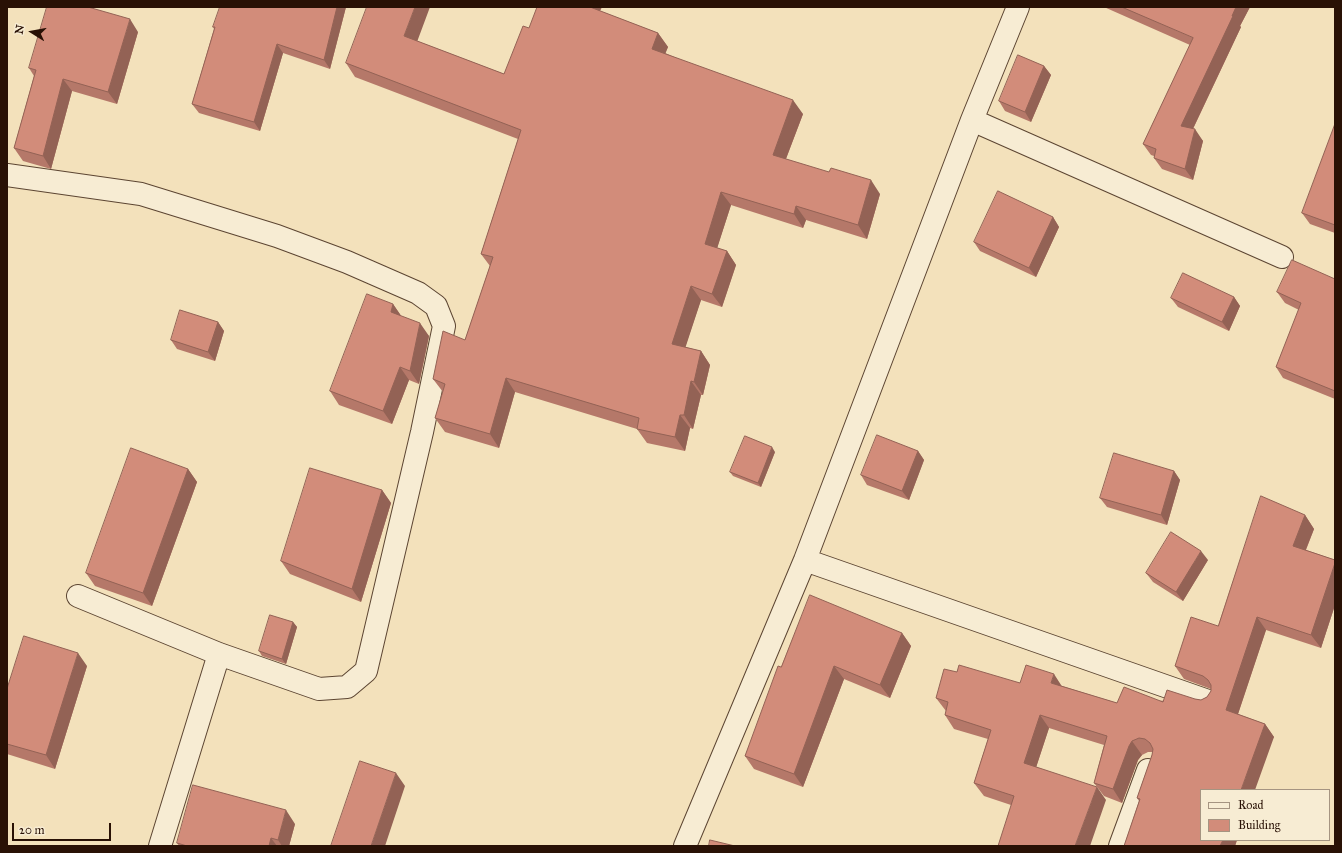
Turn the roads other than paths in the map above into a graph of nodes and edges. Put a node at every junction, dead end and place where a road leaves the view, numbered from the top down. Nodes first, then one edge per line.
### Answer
1 (1018, 7) edge
2 (972, 120) junction
3 (7, 176) edge
4 (1282, 257) dead end
5 (805, 560) junction
6 (78, 596) dead end
7 (219, 654) junction
8 (1208, 701) edge
9 (1150, 764) edge
10 (160, 846) edge
11 (685, 846) edge
12 (1120, 846) edge

1 - 2 street
2 - 4 street
2 - 5 street
3 - 7 street
5 - 8 street
5 - 11 street
6 - 7 street
7 - 10 street
9 - 12 street

